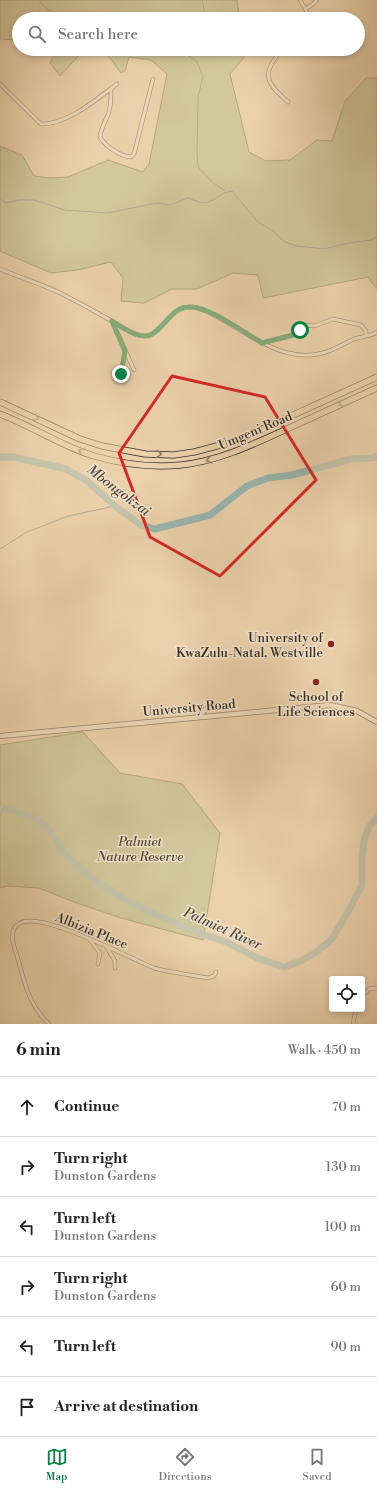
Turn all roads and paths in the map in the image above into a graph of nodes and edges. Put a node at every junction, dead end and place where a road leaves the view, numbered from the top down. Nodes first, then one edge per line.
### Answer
1 (300, 0) edge
2 (317, 0) edge
3 (305, 8) junction
4 (306, 12) edge
5 (276, 56) edge
6 (153, 79) dead end
7 (0, 84) edge
8 (117, 84) dead end
9 (111, 89) junction
10 (288, 102) dead end
11 (0, 269) edge
12 (112, 321) junction
13 (377, 332) edge
14 (366, 336) junction
15 (262, 343) junction
16 (125, 351) junction
17 (134, 370) dead end
18 (121, 374) dead end
19 (377, 377) edge
20 (377, 388) edge
21 (0, 402) edge
22 (0, 414) edge
23 (212, 704) dead end
24 (198, 716) junction
25 (377, 722) edge
26 (0, 736) edge
27 (90, 939) junction
28 (106, 946) junction
29 (98, 964) dead end
30 (115, 968) dead end
31 (216, 972) dead end
32 (377, 988) edge
33 (365, 993) edge
34 (355, 1012) edge
35 (49, 1024) edge
36 (353, 1024) edge

1 - 3 street
2 - 3 street
3 - 4 street
5 - 10 street
6 - 9 street
7 - 9 street
8 - 9 street
11 - 12 street
12 - 15 street
12 - 16 street
13 - 14 street
14 - 15 street
14 - 15 street
16 - 17 street
16 - 18 street
21 -> 19 highway, Umgeni Road
20 -> 22 highway, Umgeni Road
23 - 24 street
24 - 25 street, University Road
24 - 26 street, University Road
27 - 28 street, Albizia Place
27 - 29 street
27 - 35 street, Albizia Place
28 - 30 street
28 - 31 street, Albizia Place
32 - 33 street
34 - 36 street

